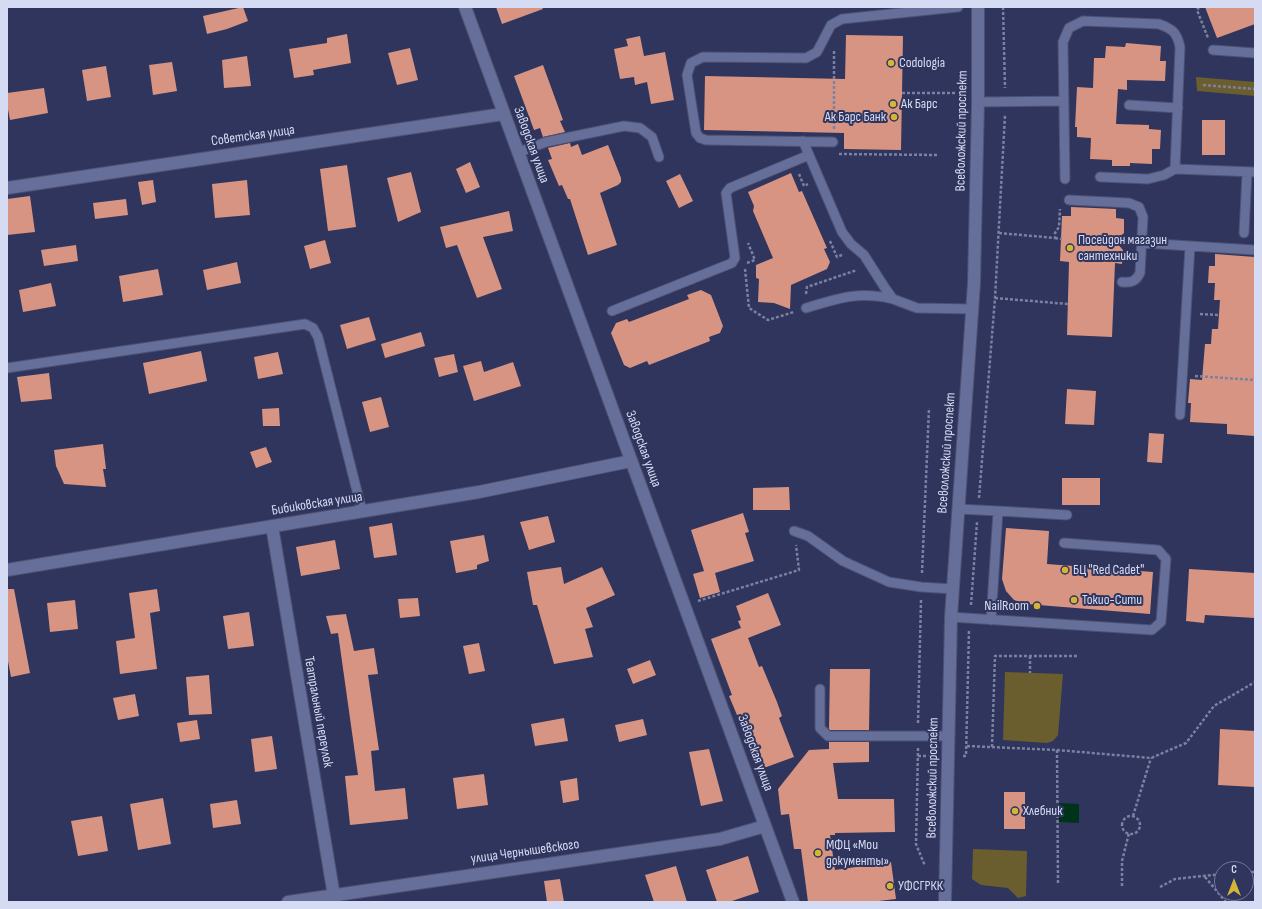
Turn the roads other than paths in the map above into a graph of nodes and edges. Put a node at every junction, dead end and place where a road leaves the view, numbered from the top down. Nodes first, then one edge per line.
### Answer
1 (464, 7) edge
2 (958, 7) edge
3 (978, 7) edge
4 (1213, 50) road end
5 (1255, 53) edge
6 (1064, 101) junction
7 (978, 102) junction
8 (1129, 105) dead end
9 (1178, 108) junction
10 (503, 114) junction
11 (803, 142) junction
12 (834, 142) road end
13 (517, 153) junction
14 (809, 155) junction
15 (659, 157) dead end
16 (1175, 169) junction
17 (1251, 172) edge
18 (1100, 177) dead end
19 (1065, 179) dead end
20 (7, 188) edge
21 (1069, 200) road end
22 (1244, 233) dead end
23 (1142, 243) junction
24 (1190, 246) junction
25 (1255, 250) edge
26 (1122, 282) dead end
27 (893, 299) junction
28 (806, 308) road end
29 (973, 309) junction
30 (612, 311) dead end
31 (7, 368) edge
32 (1180, 416) dead end
33 (631, 461) junction
34 (959, 509) junction
35 (998, 511) junction
36 (362, 512) junction
37 (1067, 515) dead end
38 (272, 526) junction
39 (794, 531) road end
40 (1064, 543) dead end
41 (7, 570) edge
42 (953, 589) junction
43 (951, 617) junction
44 (991, 620) junction
45 (820, 690) dead end
46 (949, 736) junction
47 (765, 826) junction
48 (335, 898) edge
49 (288, 902) edge
50 (793, 902) edge
51 (945, 902) edge

1 - 10 street, Заводская улица
2 - 11 lane
3 - 7 street, Всеволожский проспект
4 - 5 lane
6 - 7 lane
6 - 9 lane
6 - 19 lane
7 - 29 street, Всеволожский проспект
8 - 9 lane
9 - 16 lane
10 - 13 street, Заводская улица
10 - 20 street, Советская улица
11 - 12 lane
11 - 14 lane
13 - 15 lane
13 - 33 street, Заводская улица
14 - 27 lane
14 - 30 lane
16 - 17 lane
16 - 18 lane
17 - 22 lane
21 - 23 lane
23 - 24 lane
23 - 26 lane
24 - 25 lane
24 - 32 lane
27 - 28 lane
27 - 29 lane
29 - 34 street, Всеволожский проспект
31 - 36 lane
33 - 36 street, Бибиковская улица
33 - 47 street, Заводская улица
34 - 35 lane
34 - 42 street, Всеволожский проспект
35 - 37 lane
35 - 44 lane
36 - 38 street, Бибиковская улица
38 - 41 street, Бибиковская улица
38 - 48 street, Театральный переулок
39 - 42 lane
40 - 44 lane
42 - 43 street, Всеволожский проспект
43 - 44 lane
43 - 46 street, Всеволожский проспект
45 - 46 lane
46 - 51 street, Всеволожский проспект
47 - 48 street, улица Чернышевского
47 - 50 street, Заводская улица
48 - 49 street, улица Чернышевского

